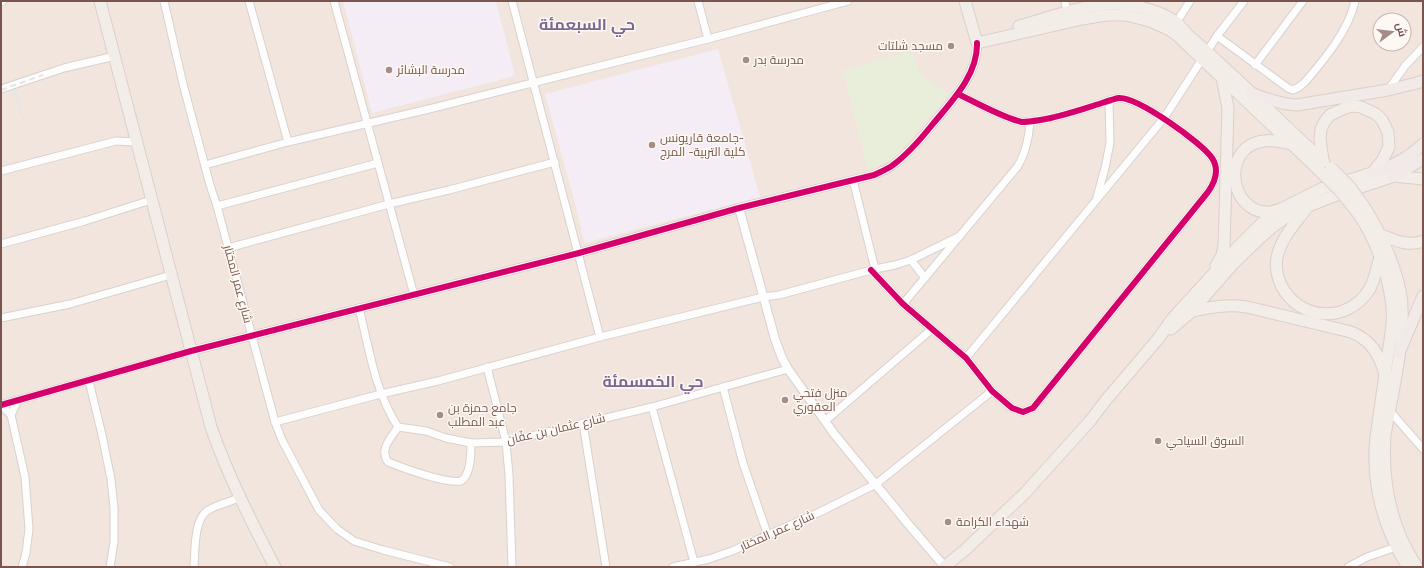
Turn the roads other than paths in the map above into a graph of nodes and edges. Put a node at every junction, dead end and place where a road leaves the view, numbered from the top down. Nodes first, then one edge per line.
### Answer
1 (100, 1) edge
2 (164, 1) edge
3 (249, 1) edge
4 (334, 1) edge
5 (512, 1) edge
6 (698, 1) edge
7 (848, 1) edge
8 (965, 1) edge
9 (1065, 1) edge
10 (1190, 1) edge
11 (1244, 1) edge
12 (1355, 1) edge
13 (1301, 2) edge
14 (1068, 12) junction
15 (1173, 26) junction
16 (1217, 36) junction
17 (708, 39) junction
18 (976, 40) junction
19 (1423, 46) edge
20 (114, 56) junction
21 (1205, 56) junction
22 (1255, 65) junction
23 (1222, 77) junction
24 (1423, 81) edge
25 (533, 83) junction
26 (1, 90) edge
27 (1388, 90) junction
28 (1251, 93) junction
29 (958, 94) junction
30 (1109, 101) junction
31 (1164, 118) junction
32 (1030, 122) junction
33 (367, 123) junction
34 (136, 142) junction
35 (288, 142) junction
36 (1292, 144) junction
37 (1423, 144) edge
38 (1423, 159) edge
39 (555, 162) junction
40 (378, 164) junction
41 (205, 165) junction
42 (1324, 167) junction
43 (1, 171) edge
44 (1372, 172) junction
45 (1394, 176) junction
46 (1423, 179) edge
47 (853, 180) junction
48 (151, 200) junction
49 (1096, 201) junction
50 (389, 204) junction
51 (217, 206) junction
52 (1309, 206) junction
53 (739, 208) junction
54 (1360, 208) junction
55 (1281, 209) junction
56 (1381, 235) junction
57 (960, 236) junction
58 (1423, 241) edge
59 (1, 244) edge
60 (228, 248) junction
61 (579, 253) junction
62 (1380, 258) junction
63 (911, 260) junction
64 (873, 270) junction
65 (170, 275) junction
66 (925, 278) junction
67 (1206, 283) junction
68 (414, 295) junction
69 (1423, 296) edge
70 (763, 298) junction
71 (903, 304) junction
72 (359, 308) junction
73 (1192, 311) junction
74 (1, 318) edge
75 (932, 329) junction
76 (252, 336) junction
77 (600, 337) junction
78 (1158, 339) junction
79 (191, 351) junction
80 (1399, 353) junction
81 (966, 358) junction
82 (487, 367) junction
83 (788, 369) junction
84 (1385, 374) junction
85 (89, 381) junction
86 (723, 387) junction
87 (992, 391) junction
88 (1393, 391) junction
89 (381, 394) junction
90 (18, 400) junction
91 (1, 405) edge
92 (652, 407) junction
93 (1389, 410) junction
94 (11, 415) junction
95 (825, 421) junction
96 (275, 422) junction
97 (583, 423) junction
98 (398, 428) junction
99 (506, 442) junction
100 (472, 443) junction
101 (1423, 449) edge
102 (876, 484) junction
103 (239, 498) junction
104 (768, 536) junction
105 (1396, 547) junction
106 (195, 557) junction
107 (694, 562) junction
108 (22, 567) edge
109 (110, 567) edge
110 (194, 567) edge
111 (200, 567) edge
112 (275, 567) edge
113 (450, 567) edge
114 (512, 567) edge
115 (606, 567) edge
116 (673, 567) edge
117 (944, 567) edge
118 (1348, 567) edge
119 (1408, 567) edge
120 (1417, 567) edge

1 - 20 main road
2 - 41 street, شارع عمر المختار
3 - 35 street
4 - 33 street
5 - 25 street
6 - 17 street
7 - 17 street
8 - 18 main road
9 - 14 street
10 - 15 street
11 - 16 street
12 - 22 street
13 - 22 street
14 - 15 main road
14 - 18 main road
15 - 18 main road
15 - 21 main road
16 - 21 street
16 - 22 street
17 - 25 street
18 - 29 street
19 - 27 street
20 - 26 street
20 - 34 main road
21 - 23 main road
21 - 28 main road
21 - 31 street
23 - 36 main road
23 - 67 main road
24 - 27 highway
25 - 33 street
25 - 39 street
27 - 28 highway
28 - 42 main road
29 - 32 street
29 - 47 street
30 - 31 street
30 - 32 street
30 - 49 street
31 - 49 street
31 - 87 street
32 - 57 street
33 - 35 street
33 - 40 street
34 - 43 street
34 - 48 main road
35 - 41 street
36 - 42 main road
36 - 55 main road
37 - 44 highway
38 - 45 highway
39 - 50 street
39 - 61 street
40 - 50 street
40 - 51 street
41 - 51 street, شارع عمر المختار
42 - 44 main road
42 - 54 main road, bridge
44 - 55 main road
45 - 46 main road
45 - 52 main road
47 - 53 street
47 - 64 street
48 - 59 street
48 - 65 main road
49 - 81 street
50 - 60 street
50 - 68 street
51 - 60 street, شارع عمر المختار
52 - 62 main road
52 - 73 main road
53 - 61 street
53 - 70 street
54 - 56 main road
54 - 62 main road
55 - 67 main road
56 - 58 main road
56 - 80 main road
57 - 63 street
57 - 66 street
60 - 76 street, شارع عمر المختار
61 - 68 street
61 - 77 street
62 - 84 main road
63 - 64 street
63 - 66 street
64 - 70 street
64 - 71 street
65 - 74 street
65 - 79 main road
66 - 71 street
67 - 78 main road
68 - 72 street
69 - 80 highway
70 - 77 street
70 - 83 street
71 - 75 street
72 - 76 street
72 - 89 street
73 - 78 main road
73 - 84 main road
75 - 81 street
75 - 95 street
76 - 79 street
76 - 96 street, شارع عمر المختار
77 - 82 street
78 - 117 main road
79 - 85 street
79 - 103 main road
80 - 88 main road
81 - 87 street
82 - 89 street
82 - 99 street
83 - 86 street, شارع عثمان بن عفّان
83 - 95 street
84 - 88 main road
84 - 105 main road
85 - 90 street
85 - 109 street
86 - 92 street, شارع عثمان بن عفّان
86 - 104 street
87 - 102 street, شارع عمر المختار
88 - 93 main road
89 - 96 street
89 - 98 street
90 - 91 street
90 - 94 street
91 - 94 street
92 - 97 street, شارع عثمان بن عفّان
92 - 107 street
93 - 101 street
93 - 120 main road
94 - 108 street
95 - 102 street
96 - 113 street, شارع عمر المختار
97 - 99 street, شارع عثمان بن عفّان
97 - 115 street
98 - 100 street, شارع عثمان بن عفّان
98 - 100 street
99 - 100 street, شارع عثمان بن عفّان
99 - 114 street
102 - 104 street, شارع عمر المختار
102 - 117 street
103 - 106 street
103 - 112 main road
104 - 107 street, شارع عمر المختار
105 - 118 street
105 - 119 main road
106 - 110 street
106 - 111 street
107 - 116 street, شارع عمر المختار

